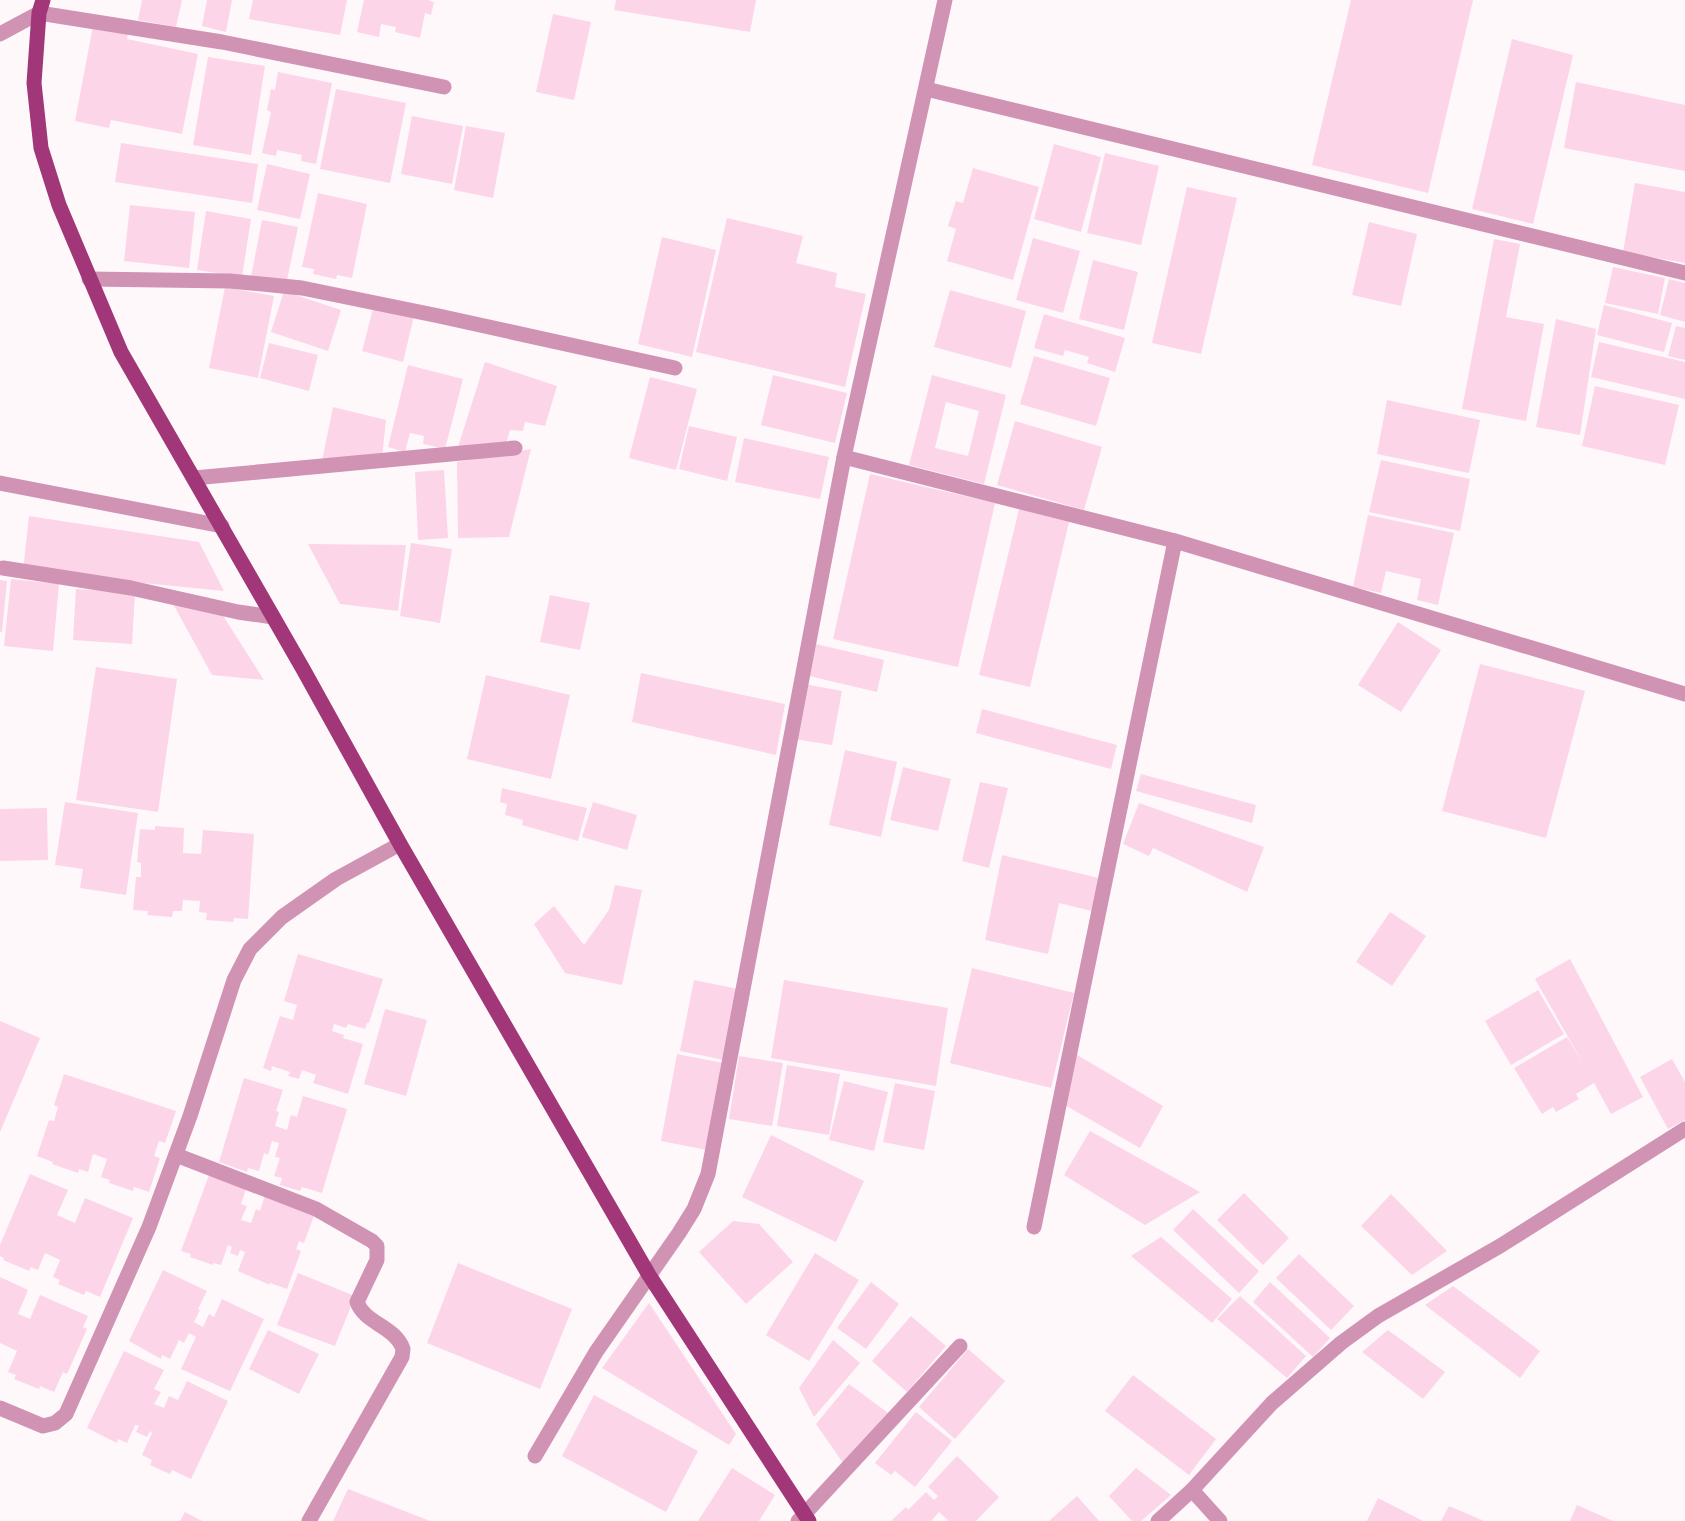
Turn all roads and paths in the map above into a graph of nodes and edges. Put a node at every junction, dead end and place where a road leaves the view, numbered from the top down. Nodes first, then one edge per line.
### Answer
1 (945, 0) edge
2 (41, 7) edge
3 (0, 34) edge
4 (444, 87) dead end
5 (926, 89) junction
6 (1685, 273) edge
7 (89, 279) junction
8 (675, 368) dead end
9 (515, 448) dead end
10 (844, 457) junction
11 (194, 478) junction
12 (0, 483) edge
13 (222, 526) junction
14 (1174, 541) junction
15 (3, 568) dead end
16 (273, 617) junction
17 (1685, 694) edge
18 (400, 844) junction
19 (1685, 1129) edge
20 (176, 1155) junction
21 (1034, 1227) dead end
22 (649, 1275) junction
23 (960, 1346) dead end
24 (0, 1408) edge
25 (535, 1456) dead end
26 (1192, 1490) junction
27 (804, 1518) edge
28 (309, 1521) edge
29 (1158, 1521) edge
30 (1220, 1521) edge

1 - 5 street
2 - 3 street
2 - 4 street
2 - 7 main road
5 - 6 street
5 - 10 street
7 - 8 street
7 - 11 main road
9 - 11 street
10 - 14 street
10 - 22 street
11 - 13 main road
12 - 13 street
13 - 16 main road
14 - 17 street
14 - 21 street
15 - 16 street
16 - 18 main road
18 - 20 street
18 - 22 main road
19 - 26 street
20 - 24 street
20 - 28 street
22 - 25 street
22 - 27 main road
23 - 27 street
26 - 29 street
26 - 30 street

